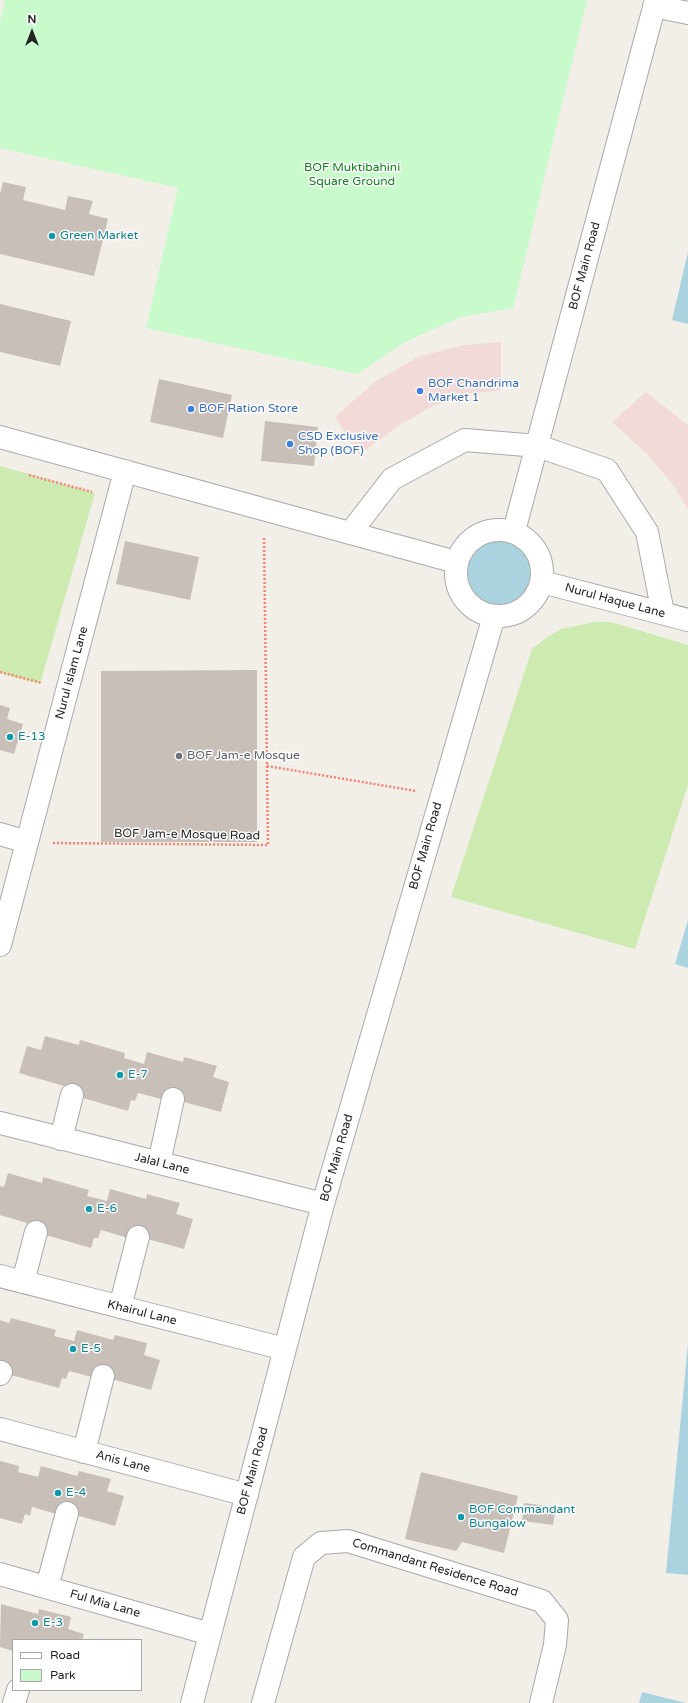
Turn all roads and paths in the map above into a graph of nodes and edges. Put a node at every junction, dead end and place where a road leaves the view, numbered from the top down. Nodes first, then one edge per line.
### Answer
1 (655, 3) edge
2 (688, 14) edge
3 (0, 437) edge
4 (538, 446) junction
5 (125, 471) junction
6 (22, 472) dead end
7 (95, 493) dead end
8 (264, 509) junction
9 (514, 532) junction
10 (350, 533) junction
11 (456, 562) junction
12 (542, 582) junction
13 (662, 613) junction
14 (494, 616) junction
15 (688, 620) edge
16 (0, 672) edge
17 (46, 676) dead end
18 (267, 766) junction
19 (441, 795) junction
20 (0, 834) edge
21 (27, 842) junction
22 (0, 945) edge
23 (72, 1095) dead end
24 (173, 1098) dead end
25 (0, 1124) edge
26 (61, 1139) junction
27 (159, 1163) junction
28 (324, 1204) junction
29 (36, 1232) dead end
30 (138, 1237) dead end
31 (0, 1276) edge
32 (22, 1282) junction
33 (120, 1307) junction
34 (285, 1350) junction
35 (103, 1376) dead end
36 (0, 1429) edge
37 (84, 1452) junction
38 (247, 1495) junction
39 (67, 1513) dead end
40 (0, 1574) edge
41 (47, 1587) junction
42 (210, 1634) junction
43 (18, 1691) edge
44 (14, 1703) edge
45 (194, 1703) edge
46 (263, 1703) edge
47 (541, 1703) edge

1 - 2 street
1 - 4 street, BOF Main Road
3 - 5 street
4 - 9 street, BOF Main Road
4 - 10 street
4 - 13 street
5 - 8 street
5 - 21 street, Nurul Islam Lane
6 - 7 path
8 - 10 street
8 - 18 path, BOF Jam-e Mosque Road
9 - 11 street
9 - 12 street
10 - 11 street
11 - 14 street
12 - 13 street, Nurul Haque Lane
12 - 14 street
13 - 15 street, Nurul Haque Lane
14 - 19 street, BOF Main Road
16 - 17 path
18 - 19 path
18 - 21 path, BOF Jam-e Mosque Road
19 - 28 street, BOF Main Road
20 - 21 street
21 - 22 street, Nurul Islam Lane
23 - 26 street
24 - 27 street
25 - 26 street, Jalal Lane
26 - 27 street, Jalal Lane
27 - 28 street, Jalal Lane
28 - 34 street, BOF Main Road
29 - 32 street
30 - 33 street
31 - 32 street, Khairul Lane
32 - 33 street, Khairul Lane
33 - 34 street, Khairul Lane
34 - 38 street, BOF Main Road
35 - 37 street
36 - 37 street, Anis Lane
37 - 38 street, Anis Lane
38 - 42 street, BOF Main Road
39 - 41 street
40 - 41 street, Ful Mia Lane
41 - 42 street, Ful Mia Lane
42 - 45 street, BOF Main Road
43 - 44 street
46 - 47 street, Commandant Residence Road

